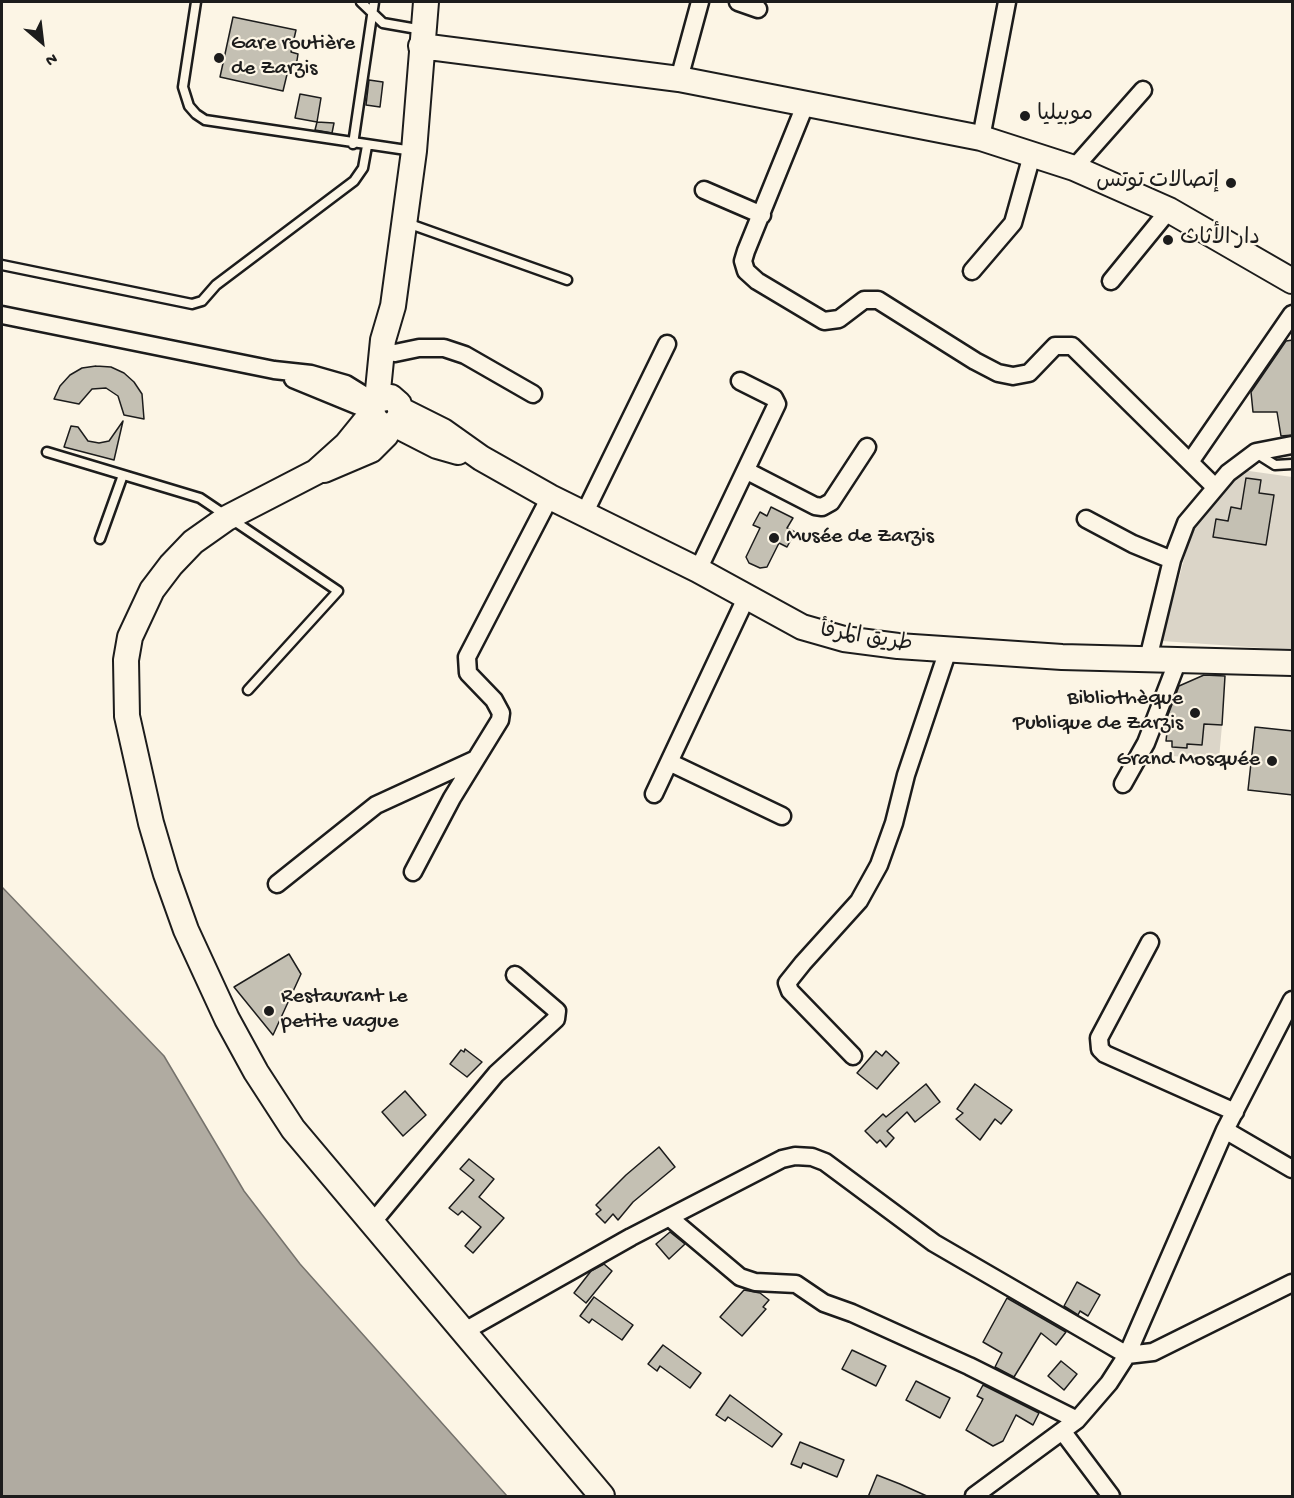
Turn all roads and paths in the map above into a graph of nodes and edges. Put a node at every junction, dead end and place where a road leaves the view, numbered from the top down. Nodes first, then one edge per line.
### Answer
1 (196, 2) edge
2 (361, 2) edge
3 (375, 2) edge
4 (426, 2) edge
5 (700, 2) edge
6 (738, 2) edge
7 (1007, 2) edge
8 (758, 9) dead end
9 (372, 16) junction
10 (422, 38) junction
11 (679, 79) junction
12 (1143, 90) dead end
13 (806, 103) junction
14 (981, 138) junction
15 (353, 144) junction
16 (367, 146) junction
17 (414, 151) junction
18 (1032, 155) junction
19 (1074, 168) junction
20 (704, 190) dead end
21 (1169, 210) junction
22 (762, 215) junction
23 (404, 222) junction
24 (2, 265) edge
25 (972, 270) dead end
26 (567, 280) dead end
27 (1111, 281) dead end
28 (1293, 281) edge
29 (393, 306) junction
30 (1293, 314) edge
31 (2, 315) edge
32 (667, 344) dead end
33 (395, 353) junction
34 (740, 381) dead end
35 (533, 394) dead end
36 (384, 411) junction
37 (1293, 445) edge
38 (437, 446) junction
39 (867, 447) dead end
40 (46, 452) dead end
41 (1256, 452) junction
42 (362, 455) junction
43 (481, 458) junction
44 (1190, 462) junction
45 (1293, 464) edge
46 (747, 471) junction
47 (316, 472) junction
48 (123, 475) junction
49 (1215, 487) junction
50 (550, 497) junction
51 (584, 514) junction
52 (227, 518) junction
53 (1086, 519) dead end
54 (100, 539) dead end
55 (1172, 560) junction
56 (698, 570) junction
57 (747, 596) junction
58 (948, 650) junction
59 (1148, 659) junction
60 (1178, 660) junction
61 (1293, 663) edge
62 (248, 690) dead end
63 (476, 759) junction
64 (669, 762) junction
65 (1123, 784) dead end
66 (654, 794) dead end
67 (782, 816) dead end
68 (413, 872) dead end
69 (277, 884) dead end
70 (1150, 942) dead end
71 (515, 975) dead end
72 (1293, 1000) edge
73 (853, 1056) dead end
74 (1234, 1112) junction
75 (1225, 1130) junction
76 (1293, 1169) edge
77 (670, 1218) junction
78 (372, 1223) junction
79 (1293, 1283) edge
80 (463, 1332) junction
81 (1127, 1355) junction
82 (1077, 1420) junction
83 (1063, 1432) junction
84 (602, 1497) edge
85 (974, 1497) edge
86 (1111, 1497) edge

1 - 15 lane
2 - 9 lane
3 - 9 lane
4 - 10 street
5 - 11 street
6 - 8 street
7 - 14 street
9 - 10 lane
9 - 15 lane
10 - 11 street
10 - 17 street
11 - 13 street
12 - 19 street
13 - 14 street
13 - 22 street
14 - 18 street
15 - 16 lane
16 - 17 lane
16 - 24 lane
17 - 23 street
18 - 19 street
18 - 25 street
19 - 21 street
20 - 22 street
21 - 27 street
21 - 28 street
22 - 44 street
23 - 26 lane
23 - 29 street
29 - 33 street
29 - 36 street
30 - 44 street
31 - 36 street
32 - 51 street
33 - 35 street
33 - 36 street
34 - 46 street
36 - 38 street
36 - 42 street
36 - 43 street
36 - 47 street
37 - 41 street
38 - 42 street
38 - 43 street
39 - 46 street
40 - 48 lane
41 - 45 lane
41 - 49 street
42 - 47 street
43 - 50 street, طريق المرفأ
44 - 49 street
46 - 56 street
47 - 52 street
48 - 52 lane
48 - 54 lane
49 - 55 street
50 - 51 street, طريق المرفأ
50 - 63 street
51 - 56 street, طريق المرفأ
52 - 62 lane
52 - 78 street
53 - 55 street
55 - 59 street
56 - 57 street, طريق المرفأ
57 - 58 street, طريق المرفأ
57 - 64 street
58 - 59 street, طريق المرفأ
58 - 73 street
59 - 60 street, طريق المرفأ
60 - 61 street, طريق المرفأ
60 - 65 street
63 - 68 street
63 - 69 street
64 - 66 street
64 - 67 street
70 - 74 street
71 - 78 street
72 - 74 street
74 - 75 street
75 - 76 street
75 - 81 street
77 - 80 street
77 - 81 street
77 - 82 street
78 - 80 street
79 - 81 street
80 - 84 street
81 - 82 street
82 - 83 street
83 - 85 street
83 - 86 street

